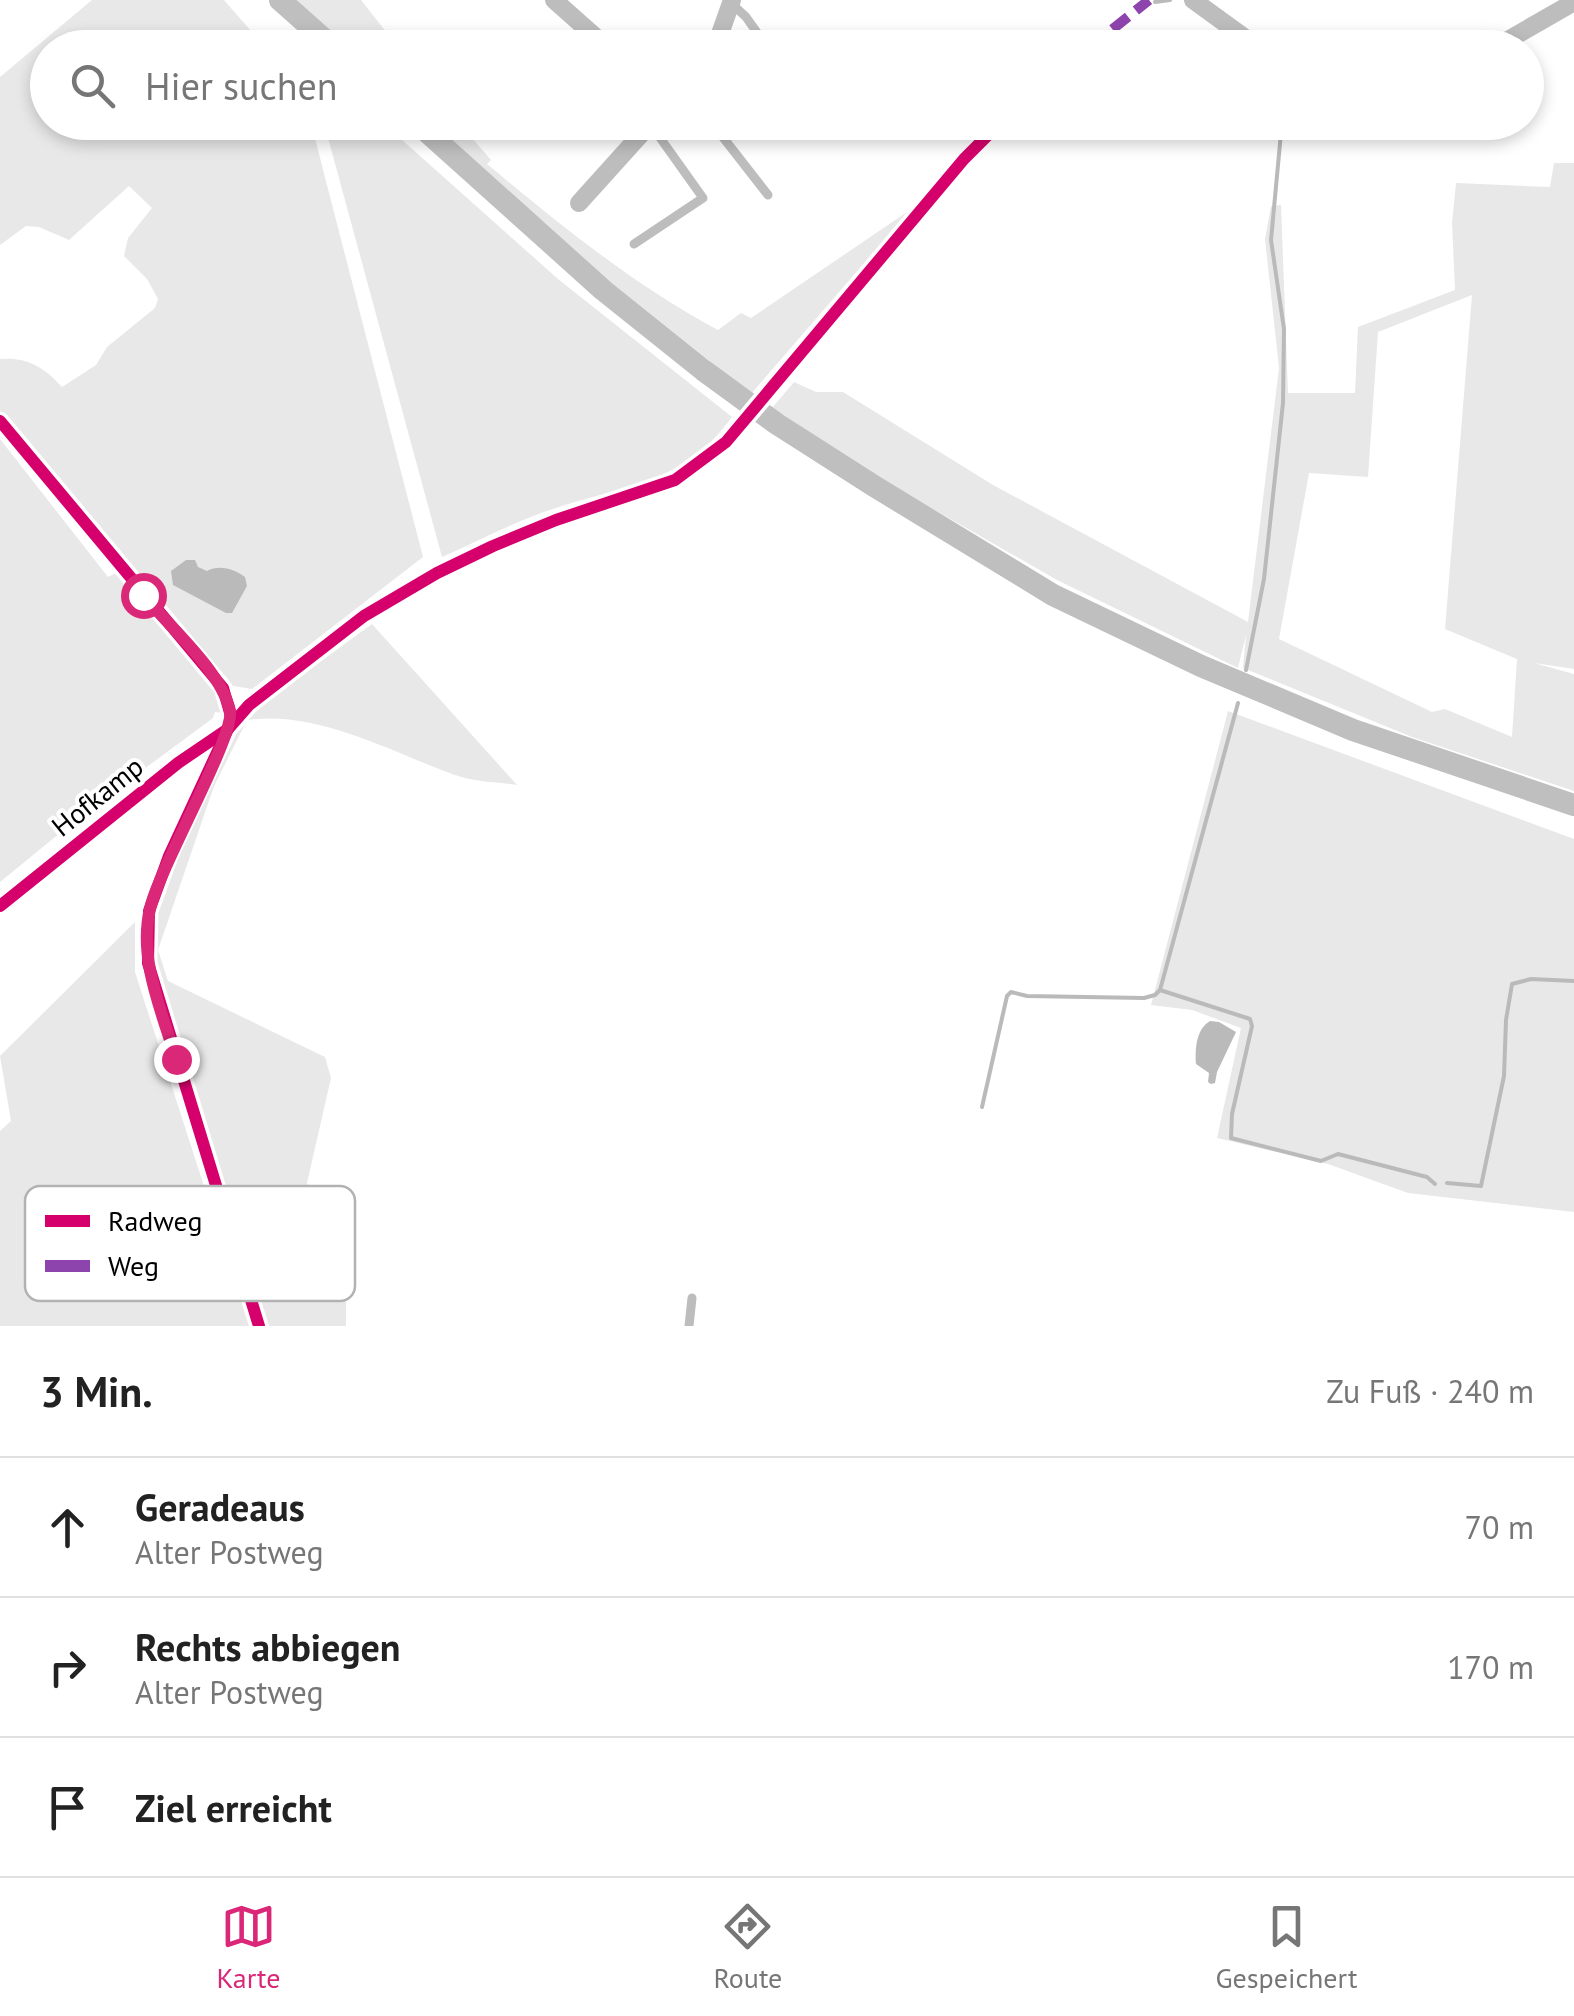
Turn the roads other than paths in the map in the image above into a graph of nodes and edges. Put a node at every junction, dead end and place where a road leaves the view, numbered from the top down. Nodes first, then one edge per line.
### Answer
1 (280, 0) edge
2 (554, 0) edge
3 (1193, 0) edge
4 (731, 2) edge
5 (1574, 2) edge
6 (586, 28) edge
7 (314, 30) edge
8 (721, 30) edge
9 (754, 30) edge
10 (1234, 30) edge
11 (1525, 30) edge
12 (436, 140) edge
13 (637, 140) edge
14 (663, 140) edge
15 (725, 140) edge
16 (768, 195) dead end
17 (579, 204) dead end
18 (634, 244) dead end
19 (0, 421) edge
20 (228, 729) junction
21 (1574, 804) edge
22 (0, 906) edge
23 (216, 1186) edge
24 (692, 1298) dead end
25 (251, 1301) edge
26 (259, 1326) edge
27 (688, 1326) edge

1 - 7 main road
2 - 6 street
3 - 10 street
4 - 8 street
4 - 9 lane
5 - 11 street
12 - 21 main road
13 - 17 street
14 - 18 lane
15 - 16 lane
19 - 20 street
20 - 22 street, Hofkamp
20 - 23 street
24 - 27 lane
25 - 26 street

